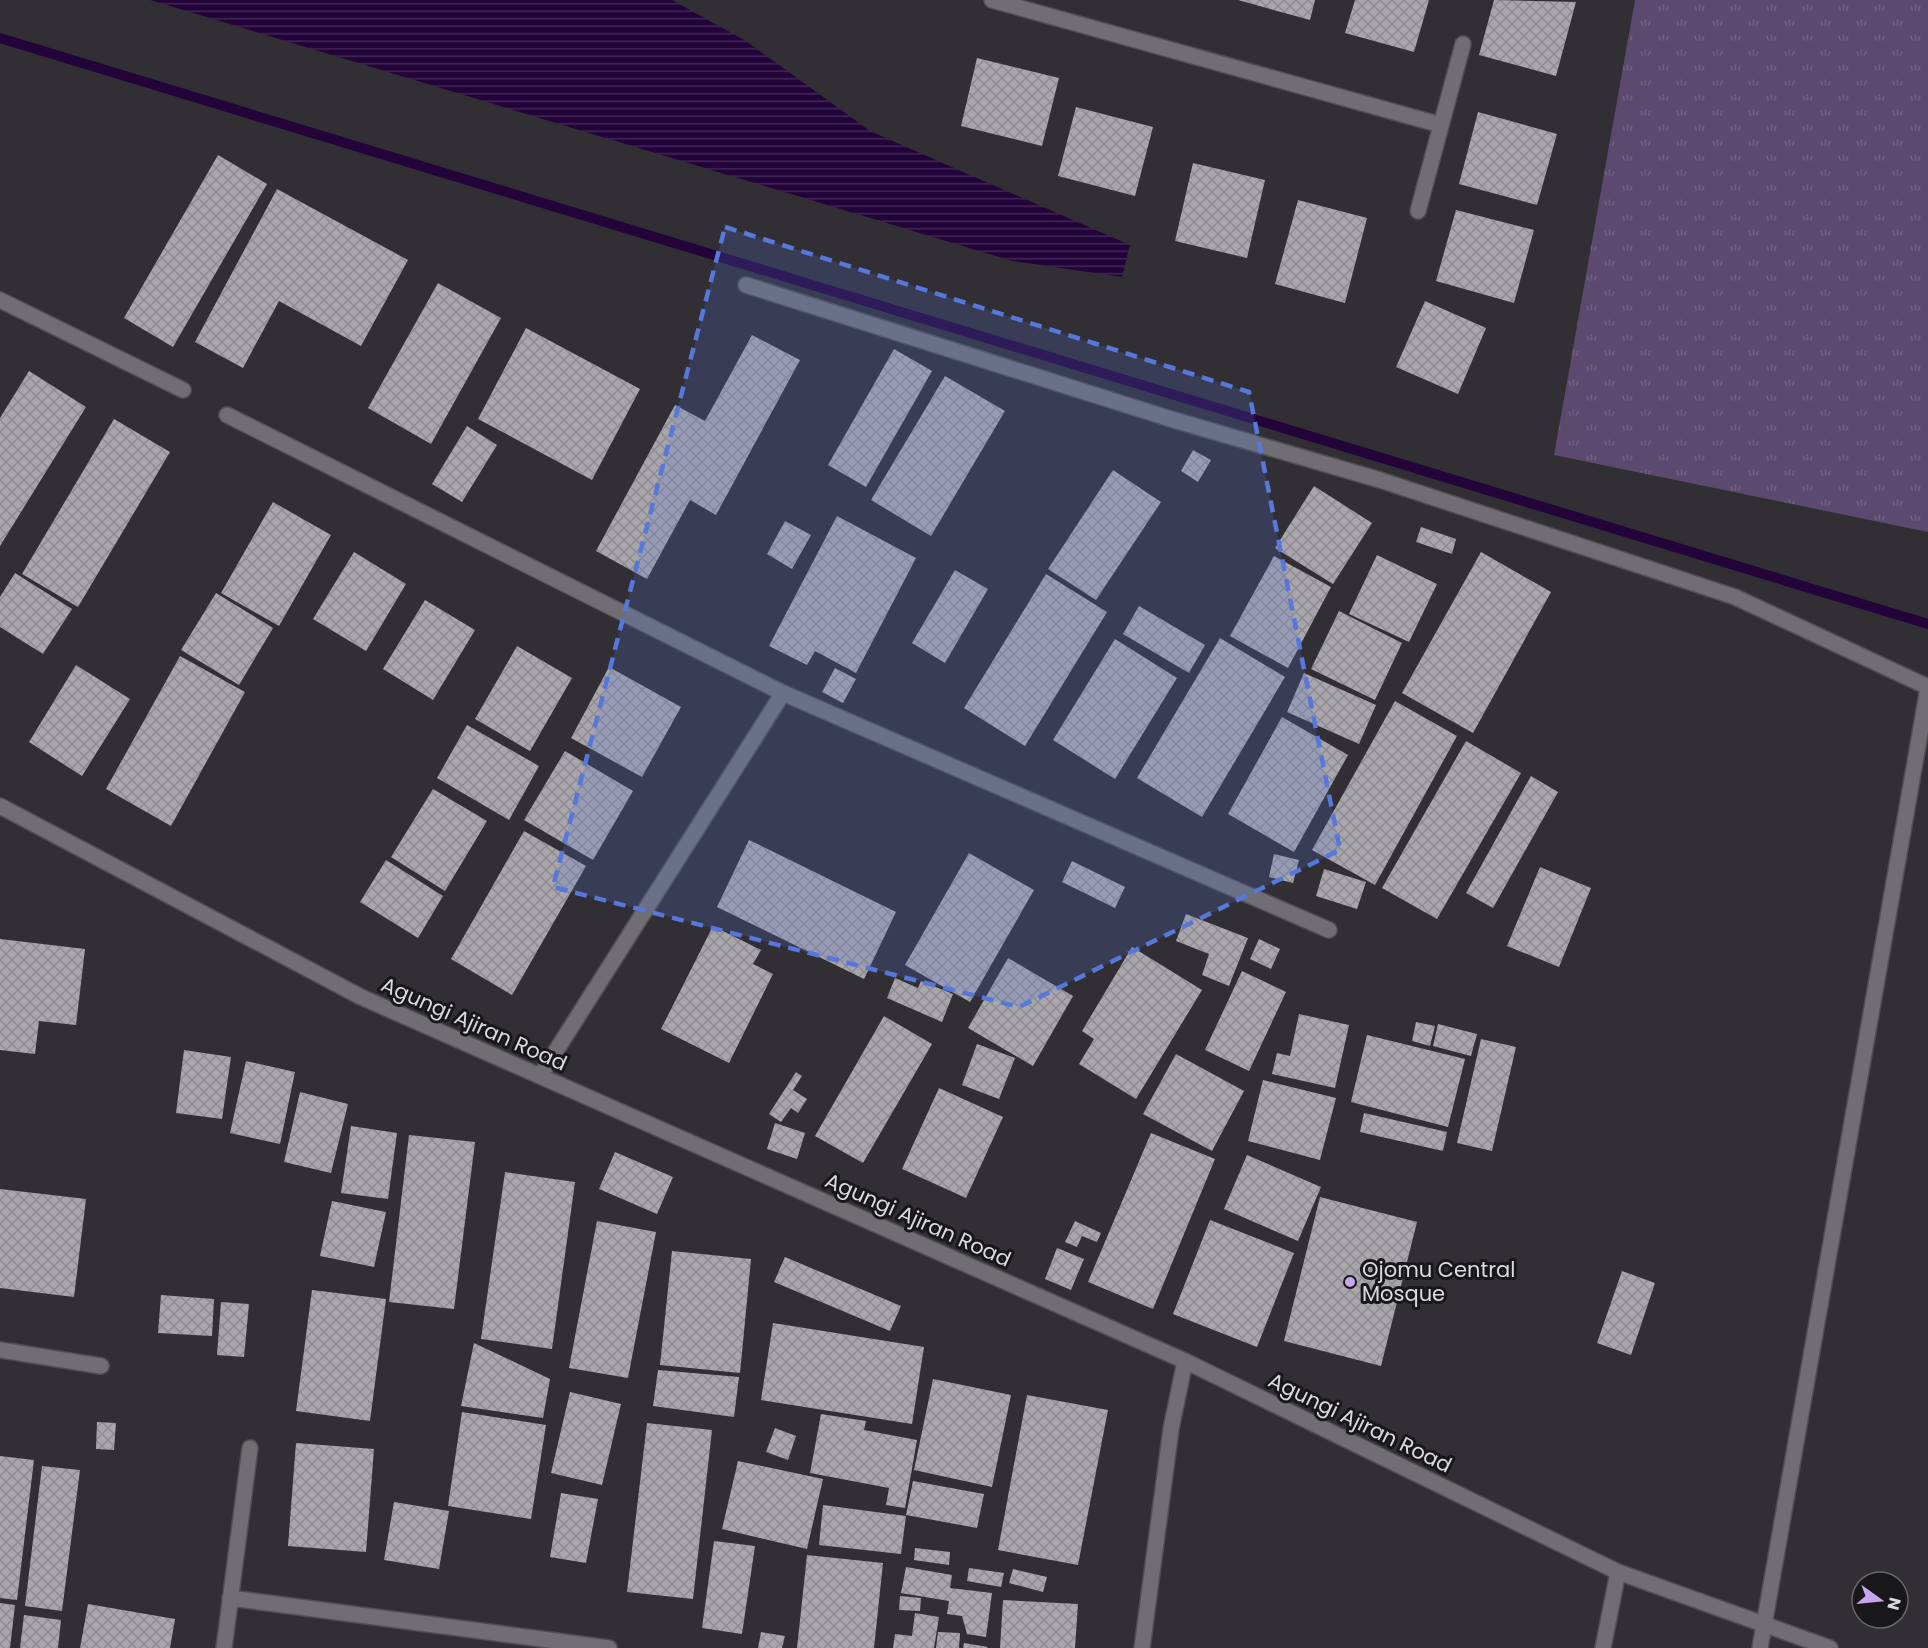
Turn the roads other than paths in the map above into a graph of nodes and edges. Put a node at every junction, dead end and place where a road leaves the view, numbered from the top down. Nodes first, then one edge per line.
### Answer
1 (992, 0) edge
2 (1463, 44) dead end
3 (1441, 125) junction
4 (1418, 211) dead end
5 (746, 285) dead end
6 (0, 300) edge
7 (183, 390) dead end
8 (227, 415) dead end
9 (1928, 687) edge
10 (783, 693) junction
11 (0, 806) edge
12 (1329, 930) dead end
13 (540, 1076) junction
14 (0, 1350) edge
15 (1185, 1361) junction
16 (101, 1366) dead end
17 (250, 1448) dead end
18 (1618, 1572) junction
19 (230, 1598) junction
20 (1767, 1623) junction
21 (224, 1648) edge
22 (609, 1648) edge
23 (1142, 1648) edge
24 (1603, 1648) edge
25 (1760, 1648) edge
26 (1830, 1648) edge

1 - 3 street
2 - 3 street
3 - 4 street
5 - 9 street
6 - 7 street
8 - 10 street
9 - 20 street
10 - 12 street
10 - 13 street
11 - 13 street, Agungi Ajiran Road
13 - 15 street, Agungi Ajiran Road
14 - 16 street
15 - 18 street, Agungi Ajiran Road
15 - 23 street
17 - 19 street
18 - 20 street, Agungi Ajiran Road
18 - 24 street
19 - 21 street
19 - 22 street
20 - 25 street
20 - 26 street, Agungi Ajiran Road

